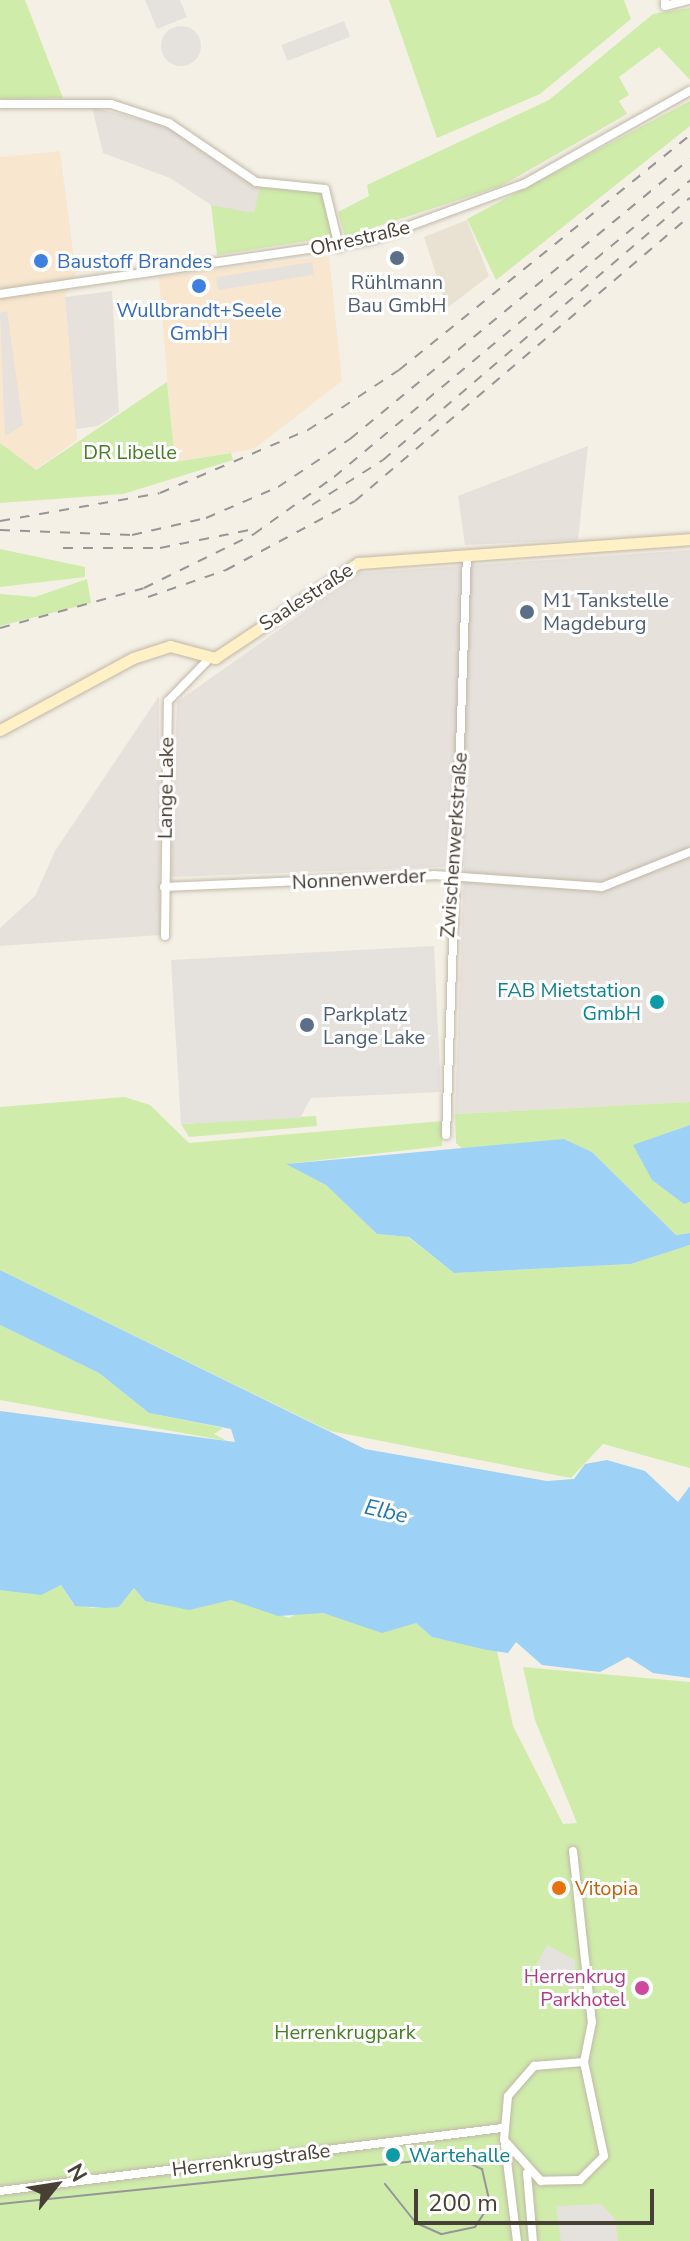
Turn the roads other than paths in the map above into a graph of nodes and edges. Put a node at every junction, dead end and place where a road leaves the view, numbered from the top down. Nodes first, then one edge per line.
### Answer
1 (689, 0) edge
2 (665, 3) edge
3 (690, 91) edge
4 (0, 104) edge
5 (339, 247) junction
6 (0, 294) edge
7 (690, 539) edge
8 (467, 555) junction
9 (210, 658) junction
10 (0, 730) edge
11 (690, 852) edge
12 (456, 876) junction
13 (164, 887) junction
14 (165, 936) dead end
15 (446, 1135) dead end
16 (573, 1851) dead end
17 (584, 2062) junction
18 (502, 2128) junction
19 (504, 2140) junction
20 (527, 2173) junction
21 (0, 2191) edge
22 (517, 2241) edge
23 (533, 2241) edge

1 - 2 street
3 - 5 street, Ohrestraße
4 - 5 street
5 - 6 street, Ohrestraße
7 - 8 main road, Saalestraße
8 - 9 main road, Saalestraße
8 - 12 street, Zwischenwerkstraße
9 - 10 main road
9 - 13 street, Lange Lake
11 - 12 street, Nonnenwerder
12 - 13 street, Nonnenwerder
12 - 15 street, Zwischenwerkstraße
13 - 14 street, Lange Lake
16 - 17 street
17 - 18 street
17 - 20 street
18 - 19 street
18 - 21 street, Herrenkrugstraße
19 - 20 street
19 - 22 street
20 - 23 street

